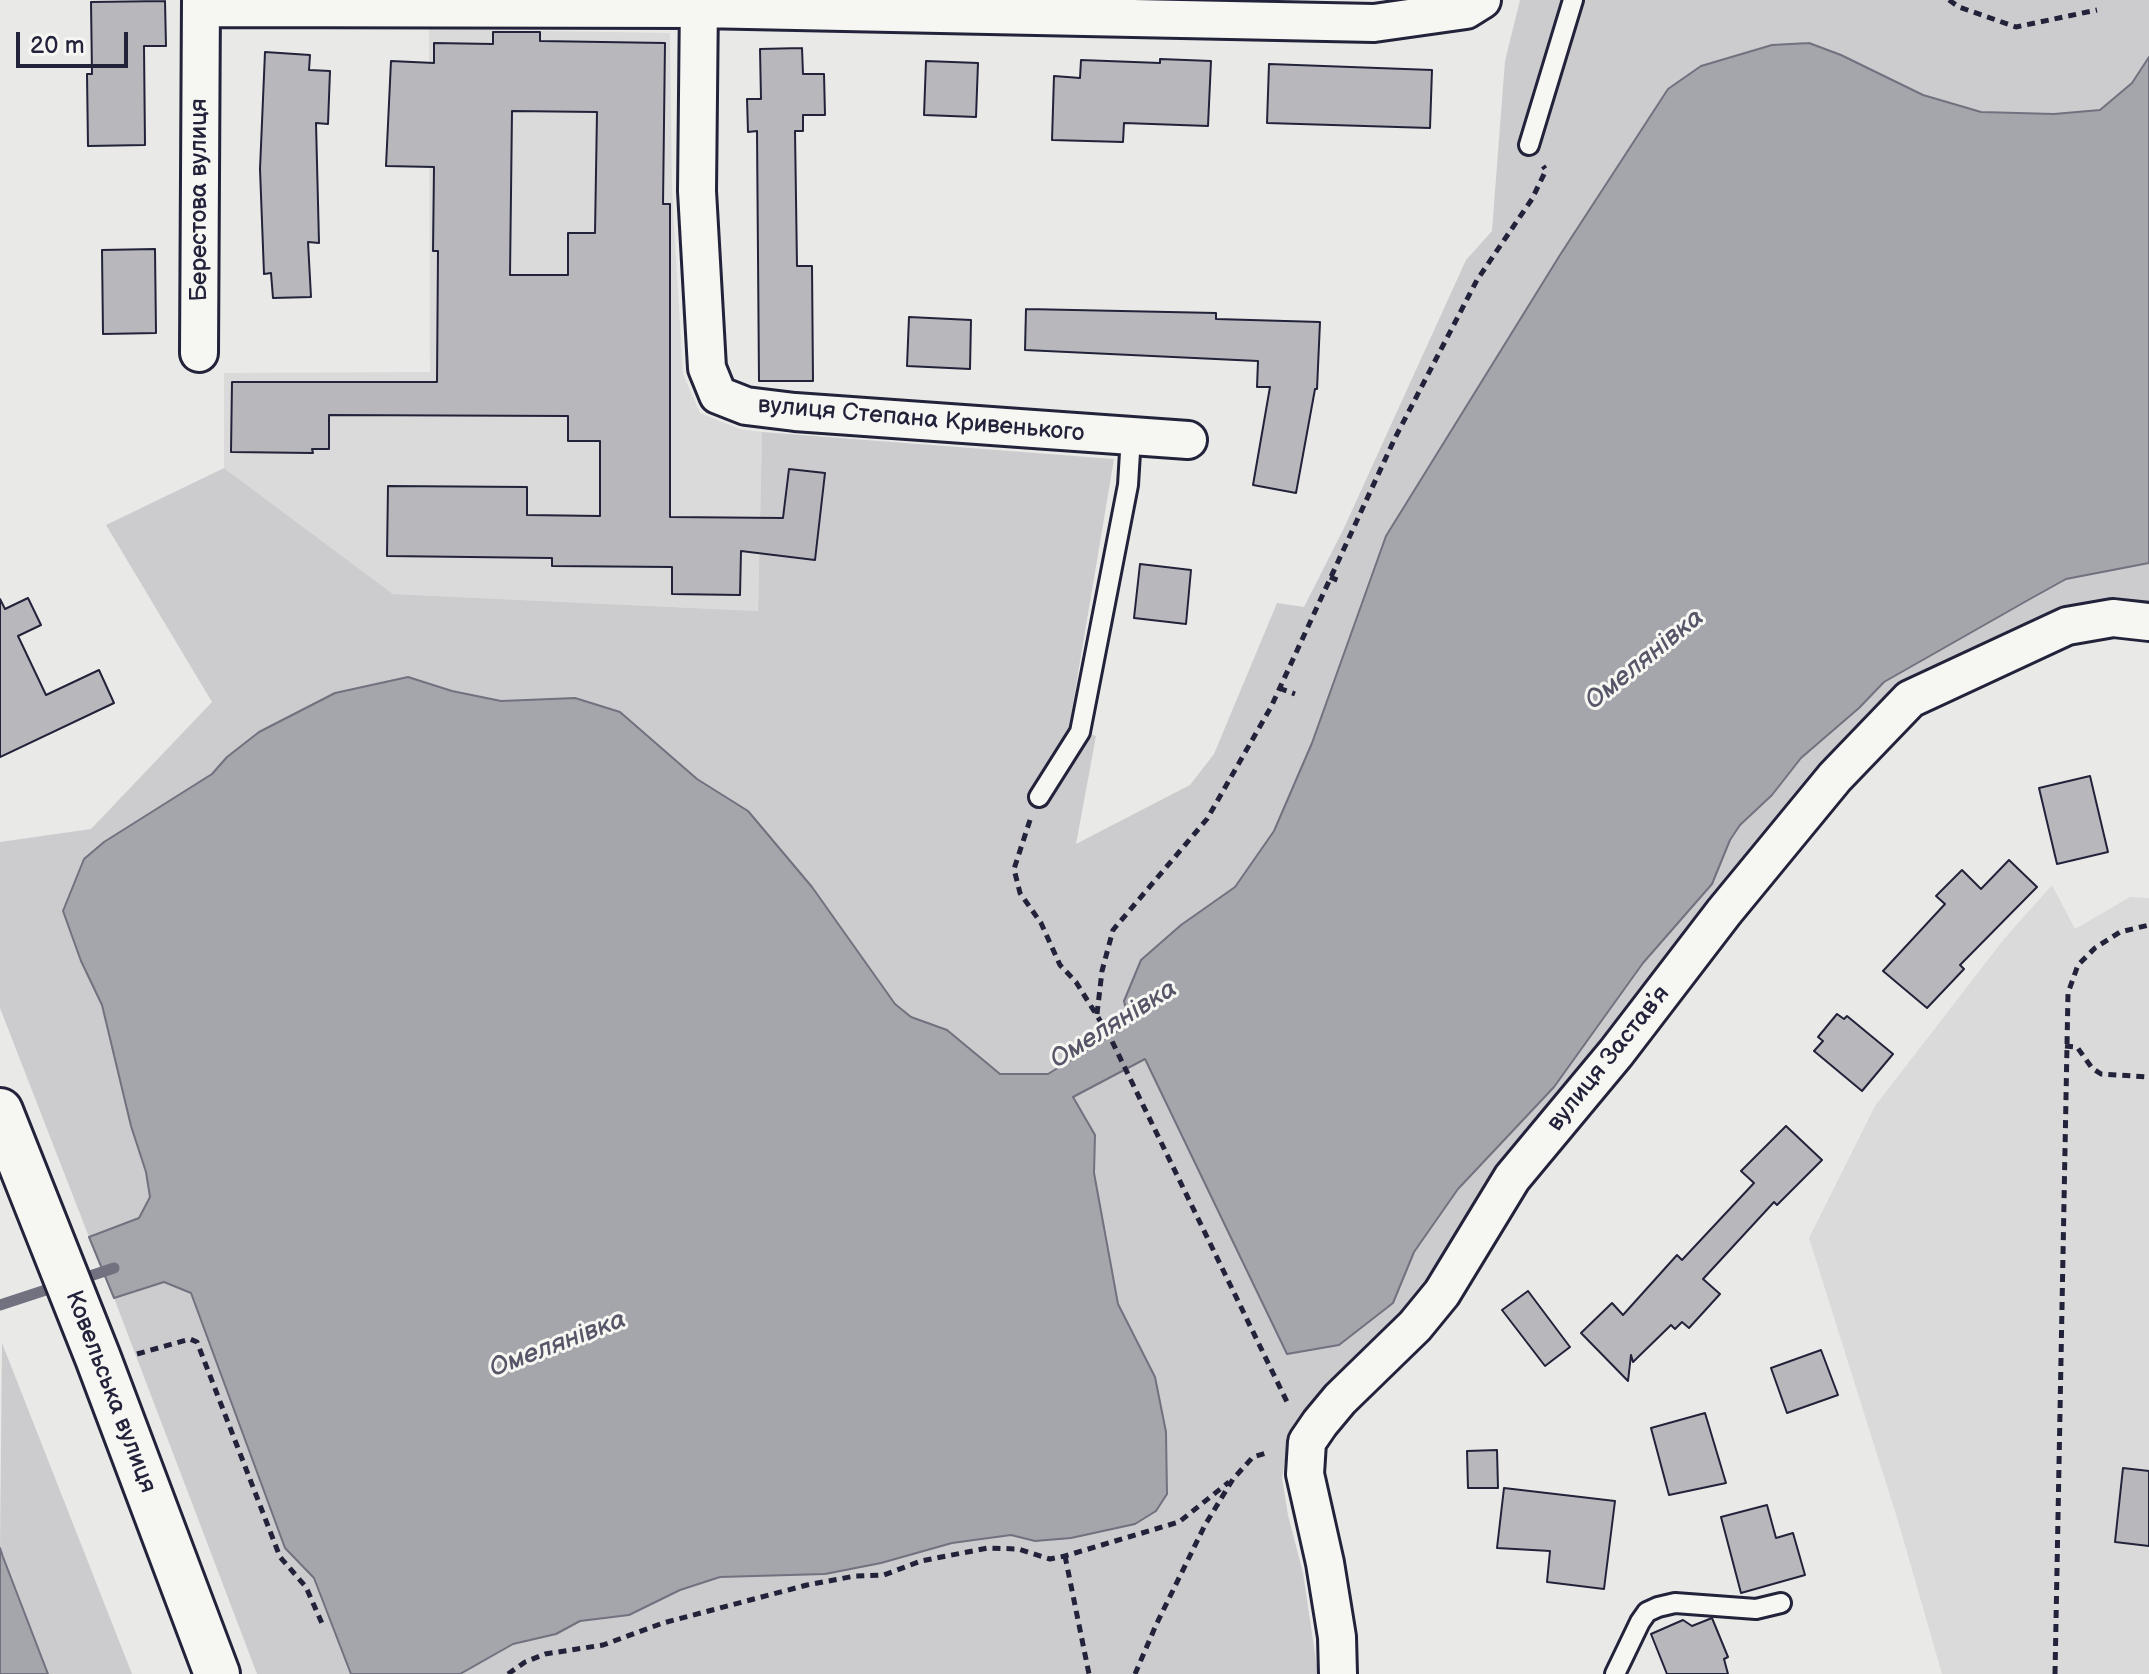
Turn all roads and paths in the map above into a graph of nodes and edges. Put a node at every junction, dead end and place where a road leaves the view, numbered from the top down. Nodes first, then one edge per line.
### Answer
1 (1482, 0) edge
2 (1573, 0) edge
3 (1949, 0) edge
4 (201, 4) edge
5 (699, 4) edge
6 (2097, 10) dead end
7 (1529, 145) dead end
8 (1546, 170) dead end
9 (199, 353) dead end
10 (1131, 436) junction
11 (1188, 440) dead end
12 (1330, 577) junction
13 (1342, 582) dead end
14 (2149, 622) edge
15 (1279, 688) junction
16 (1295, 694) dead end
17 (1039, 797) joint
18 (2149, 925) edge
19 (1097, 1015) junction
20 (2065, 1046) junction
21 (2149, 1077) edge
22 (0, 1111) edge
23 (113, 1357) junction
24 (1307, 1442) junction
25 (1233, 1479) junction
26 (1065, 1556) junction
27 (1781, 1603) dead end
28 (324, 1628) dead end
29 (217, 1674) edge
30 (508, 1674) edge
31 (1089, 1674) edge
32 (1135, 1674) edge
33 (1338, 1674) edge
34 (1615, 1674) edge
35 (2055, 1674) edge

1 - 5 street
2 - 7 lane
3 - 6 path
4 - 5 street
4 - 9 street, Берестова вулиця
5 - 10 street, вулиця Степана Кривенького
8 - 12 path
10 - 11 street, вулиця Степана Кривенького
10 - 17 lane
12 - 13 path
12 - 15 path
14 - 24 street, вулиця Заставʼя
15 - 16 path
15 - 19 path
17 - 19 path
18 - 20 path
19 - 24 path
20 - 21 path
20 - 35 path
22 - 23 main road, Ковельська вулиця
23 - 28 path
23 - 29 main road, Ковельська вулиця
24 - 25 path
24 - 33 street
25 - 26 path
25 - 32 path
26 - 30 path
26 - 31 path
27 - 34 lane

